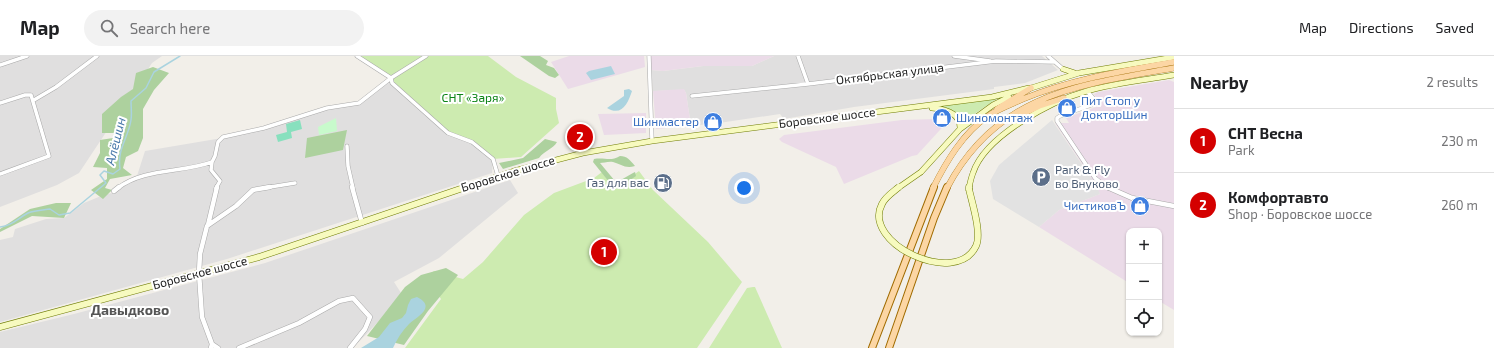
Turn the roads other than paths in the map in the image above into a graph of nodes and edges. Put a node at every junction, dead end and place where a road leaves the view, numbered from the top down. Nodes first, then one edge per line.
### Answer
1 (26, 56) edge
2 (97, 56) edge
3 (357, 56) edge
4 (426, 56) edge
5 (649, 56) edge
6 (798, 56) edge
7 (954, 56) edge
8 (1048, 56) edge
9 (1174, 57) edge
10 (996, 61) junction
11 (1054, 62) junction
12 (1174, 62) edge
13 (0, 65) edge
14 (1174, 68) edge
15 (1063, 69) junction
16 (1083, 73) junction
17 (1174, 75) edge
18 (391, 78) junction
19 (1060, 78) junction
20 (808, 84) junction
21 (1031, 88) junction
22 (1087, 91) junction
23 (692, 96) dead end
24 (1064, 98) junction
25 (34, 100) junction
26 (0, 103) edge
27 (905, 109) junction
28 (991, 114) junction
29 (998, 125) junction
30 (960, 129) junction
31 (652, 140) junction
32 (347, 146) dead end
33 (212, 162) junction
34 (0, 174) edge
35 (498, 176) junction
36 (295, 183) dead end
37 (114, 191) dead end
38 (1174, 206) edge
39 (362, 223) junction
40 (207, 226) junction
41 (199, 273) junction
42 (0, 327) edge
43 (212, 346) edge
44 (218, 348) edge
45 (239, 348) edge
46 (350, 348) edge
47 (872, 348) edge
48 (889, 348) edge

1 - 13 street
2 - 25 street
3 - 18 street
4 - 18 street
5 - 31 street
6 - 20 street
7 - 10 street, Октябрьская улица
8 - 11 street
9 - 16 main road
10 - 11 street, Октябрьская улица
10 - 20 street, Октябрьская улица
11 - 15 street
12 - 28 main road
14 - 29 main road
15 - 16 main road
15 - 19 main road
16 - 19 main road
17 - 22 main road
18 - 33 street
18 - 35 street
19 - 21 main road
20 - 23 street, Октябрьская улица
21 - 27 main road, Боровское шоссе
21 - 28 main road
21 - 30 main road
22 - 24 main road
22 - 38 street
24 - 29 main road
24 - 30 main road, bridge
25 - 26 street
25 - 34 street
27 - 30 main road
27 - 31 main road, Боровское шоссе
28 - 47 main road
29 - 48 main road
31 - 35 main road, Боровское шоссе
32 - 39 street
33 - 37 street
33 - 40 street
35 - 39 main road, Боровское шоссе
36 - 40 street
39 - 41 main road, Боровское шоссе
40 - 41 street
41 - 42 main road, Боровское шоссе
41 - 43 street
43 - 44 street
45 - 46 street

